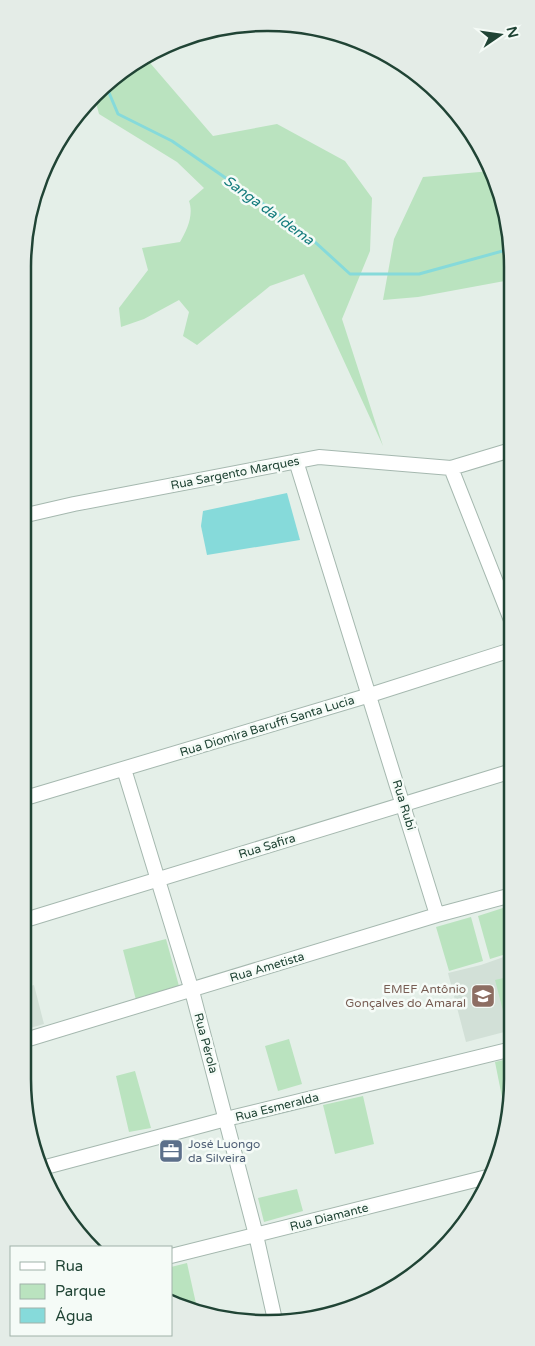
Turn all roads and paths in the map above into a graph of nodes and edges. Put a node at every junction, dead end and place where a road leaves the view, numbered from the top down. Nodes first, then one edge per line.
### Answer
1 (504, 452) edge
2 (296, 461) junction
3 (451, 468) junction
4 (31, 514) edge
5 (504, 602) edge
6 (504, 652) edge
7 (370, 695) junction
8 (124, 769) junction
9 (504, 773) edge
10 (31, 796) edge
11 (404, 804) junction
12 (157, 880) junction
13 (504, 897) edge
14 (437, 915) junction
15 (31, 918) edge
16 (192, 991) junction
17 (31, 1038) edge
18 (504, 1051) edge
19 (226, 1119) junction
20 (48, 1166) edge
21 (481, 1178) edge
22 (256, 1235) junction
23 (172, 1256) edge
24 (274, 1315) edge

1 - 3 street
2 - 3 street, Rua Sargento Marques
2 - 4 street, Rua Sargento Marques
2 - 7 street, Rua Rubi
3 - 5 street
6 - 7 street, Rua Diomira Baruffi Santa Lucia
7 - 8 street, Rua Diomira Baruffi Santa Lucia
7 - 11 street, Rua Rubi
8 - 10 street, Rua Diomira Baruffi Santa Lucia
8 - 12 street, Rua Pérola
9 - 11 street, Rua Safira
11 - 12 street, Rua Safira
11 - 14 street, Rua Rubi
12 - 15 street, Rua Safira
12 - 16 street, Rua Pérola
13 - 14 street, Rua Ametista
14 - 16 street, Rua Ametista
16 - 17 street, Rua Ametista
16 - 19 street, Rua Pérola
18 - 19 street, Rua Esmeralda
19 - 20 street, Rua Esmeralda
19 - 22 street, Rua Pérola
21 - 22 street, Rua Diamante
22 - 23 street, Rua Diamante
22 - 24 street, Rua Pérola

